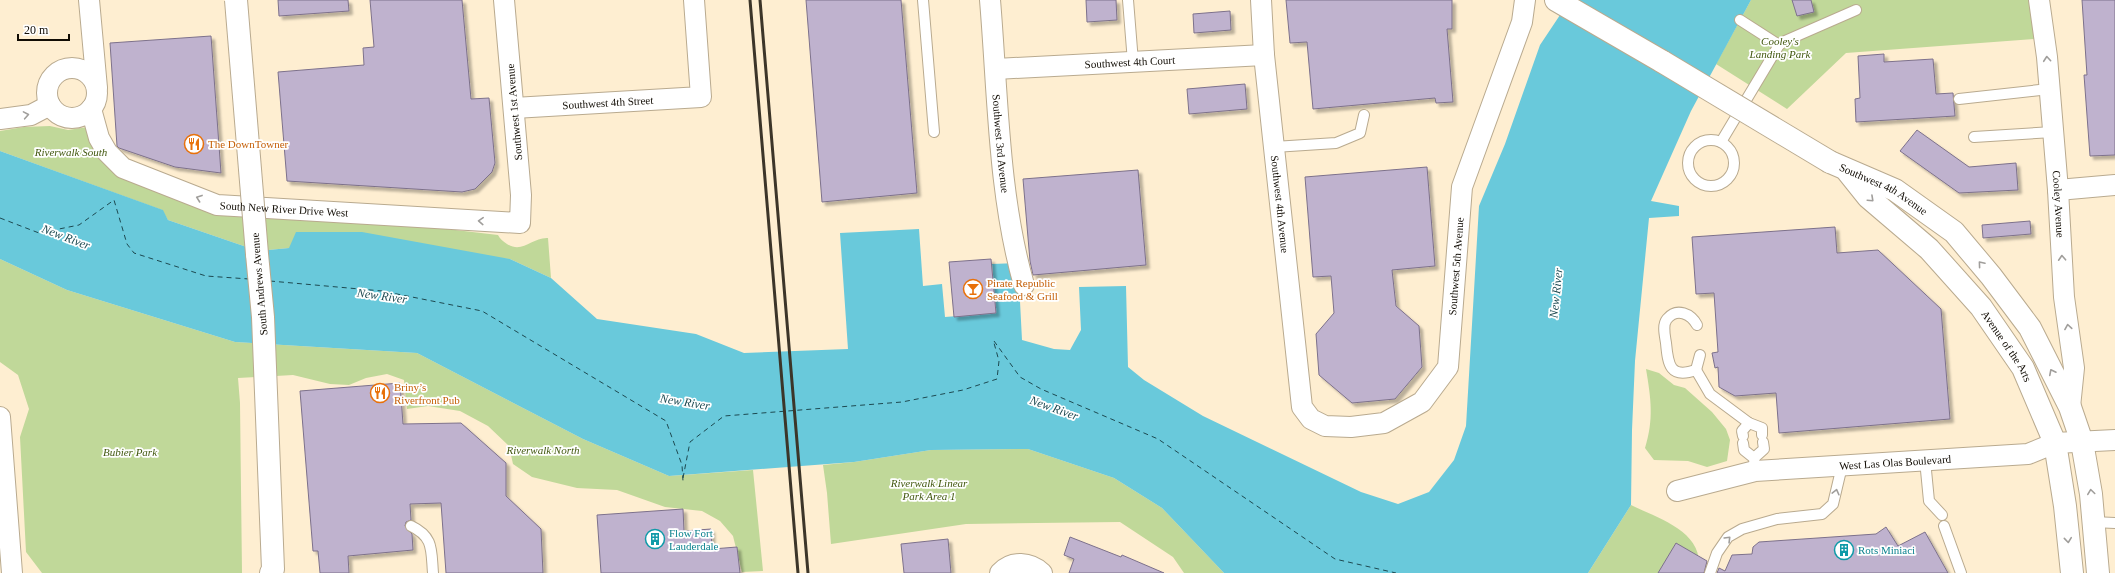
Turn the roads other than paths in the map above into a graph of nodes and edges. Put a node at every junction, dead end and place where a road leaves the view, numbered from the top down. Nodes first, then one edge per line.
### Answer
1 (88, 0) edge
2 (236, 0) edge
3 (504, 0) edge
4 (694, 0) edge
5 (922, 0) edge
6 (990, 0) edge
7 (1128, 0) edge
8 (1261, 0) edge
9 (1525, 0) edge
10 (1556, 0) edge
11 (2039, 0) edge
12 (1856, 10) dead end
13 (1740, 20) dead end
14 (91, 31) junction
15 (1779, 45) junction
16 (1264, 55) junction
17 (1133, 62) junction
18 (70, 68) junction
19 (996, 69) junction
20 (2049, 89) junction
21 (97, 90) junction
22 (1959, 99) dead end
23 (50, 105) junction
24 (514, 108) junction
25 (91, 109) junction
26 (1364, 115) dead end
27 (0, 119) edge
28 (934, 132) dead end
29 (2053, 132) junction
30 (1974, 137) dead end
31 (1721, 142) junction
32 (1274, 147) junction
33 (1838, 166) junction
34 (2115, 185) edge
35 (2058, 190) junction
36 (520, 223) joint
37 (1024, 286) dead end
38 (1697, 325) dead end
39 (1700, 355) dead end
40 (1696, 370) junction
41 (1302, 407) joint
42 (2070, 407) junction
43 (0, 417) edge
44 (1749, 423) junction
45 (2115, 440) edge
46 (2082, 442) junction
47 (2055, 444) junction
48 (1925, 460) junction
49 (1755, 465) junction
50 (1842, 466) junction
51 (1677, 491) dead end
52 (1942, 515) dead end
53 (2093, 522) junction
54 (2115, 523) edge
55 (411, 526) dead end
56 (1944, 526) dead end
57 (273, 572) edge
58 (12, 573) edge
59 (433, 573) edge
60 (1000, 573) edge
61 (1042, 573) edge
62 (1710, 573) edge
63 (1962, 573) edge
64 (2072, 573) edge
65 (2098, 573) edge

1 - 14 street
2 - 57 main road, South Andrews Avenue, bridge
3 - 24 street, Southwest 1st Avenue
4 - 24 street, Southwest 4th Street
5 - 28 lane
6 - 19 street, Southwest 3rd Avenue
7 - 17 lane
8 - 16 street, Southwest 4th Avenue
9 - 41 street, Southwest 5th Avenue
10 - 33 main road, Southwest 4th Avenue, bridge
20 -> 11 street, Cooley Avenue
12 - 15 lane
13 - 15 lane
14 - 18 street
14 - 21 street
15 - 31 lane
16 - 17 street, Southwest 4th Court
16 - 32 street, Southwest 4th Avenue
17 - 19 street, Southwest 4th Court
18 - 21 street
18 - 23 street
19 - 37 street, Southwest 3rd Avenue
20 - 22 lane
20 - 29 street, Cooley Avenue
21 - 25 street
23 - 25 street
27 -> 23 street
24 - 36 street, Southwest 1st Avenue
36 -> 25 street, South New River Drive West
26 - 32 lane
29 - 30 lane
29 - 35 street, Cooley Avenue
31 - 31 lane
32 - 41 street, Southwest 4th Avenue
42 -> 33 main road, Southwest 4th Avenue
33 -> 47 main road, Avenue of the Arts
34 - 35 street
42 -> 35 street, Cooley Avenue
38 - 40 lane
39 - 40 lane
40 - 44 lane
42 - 46 main road, Southwest 4th Avenue
43 - 58 street
44 - 49 lane
44 - 49 lane
45 - 46 street, West Las Olas Boulevard
46 - 47 street, West Las Olas Boulevard
53 -> 46 main road
47 - 48 street, West Las Olas Boulevard
47 -> 64 main road, Avenue of the Arts
48 - 50 street, West Las Olas Boulevard
48 - 52 lane
49 - 50 street, West Las Olas Boulevard
49 - 51 street, West Las Olas Boulevard
62 -> 50 lane
53 - 54 lane
53 - 65 main road
55 - 59 lane
56 - 63 lane
60 - 61 street

